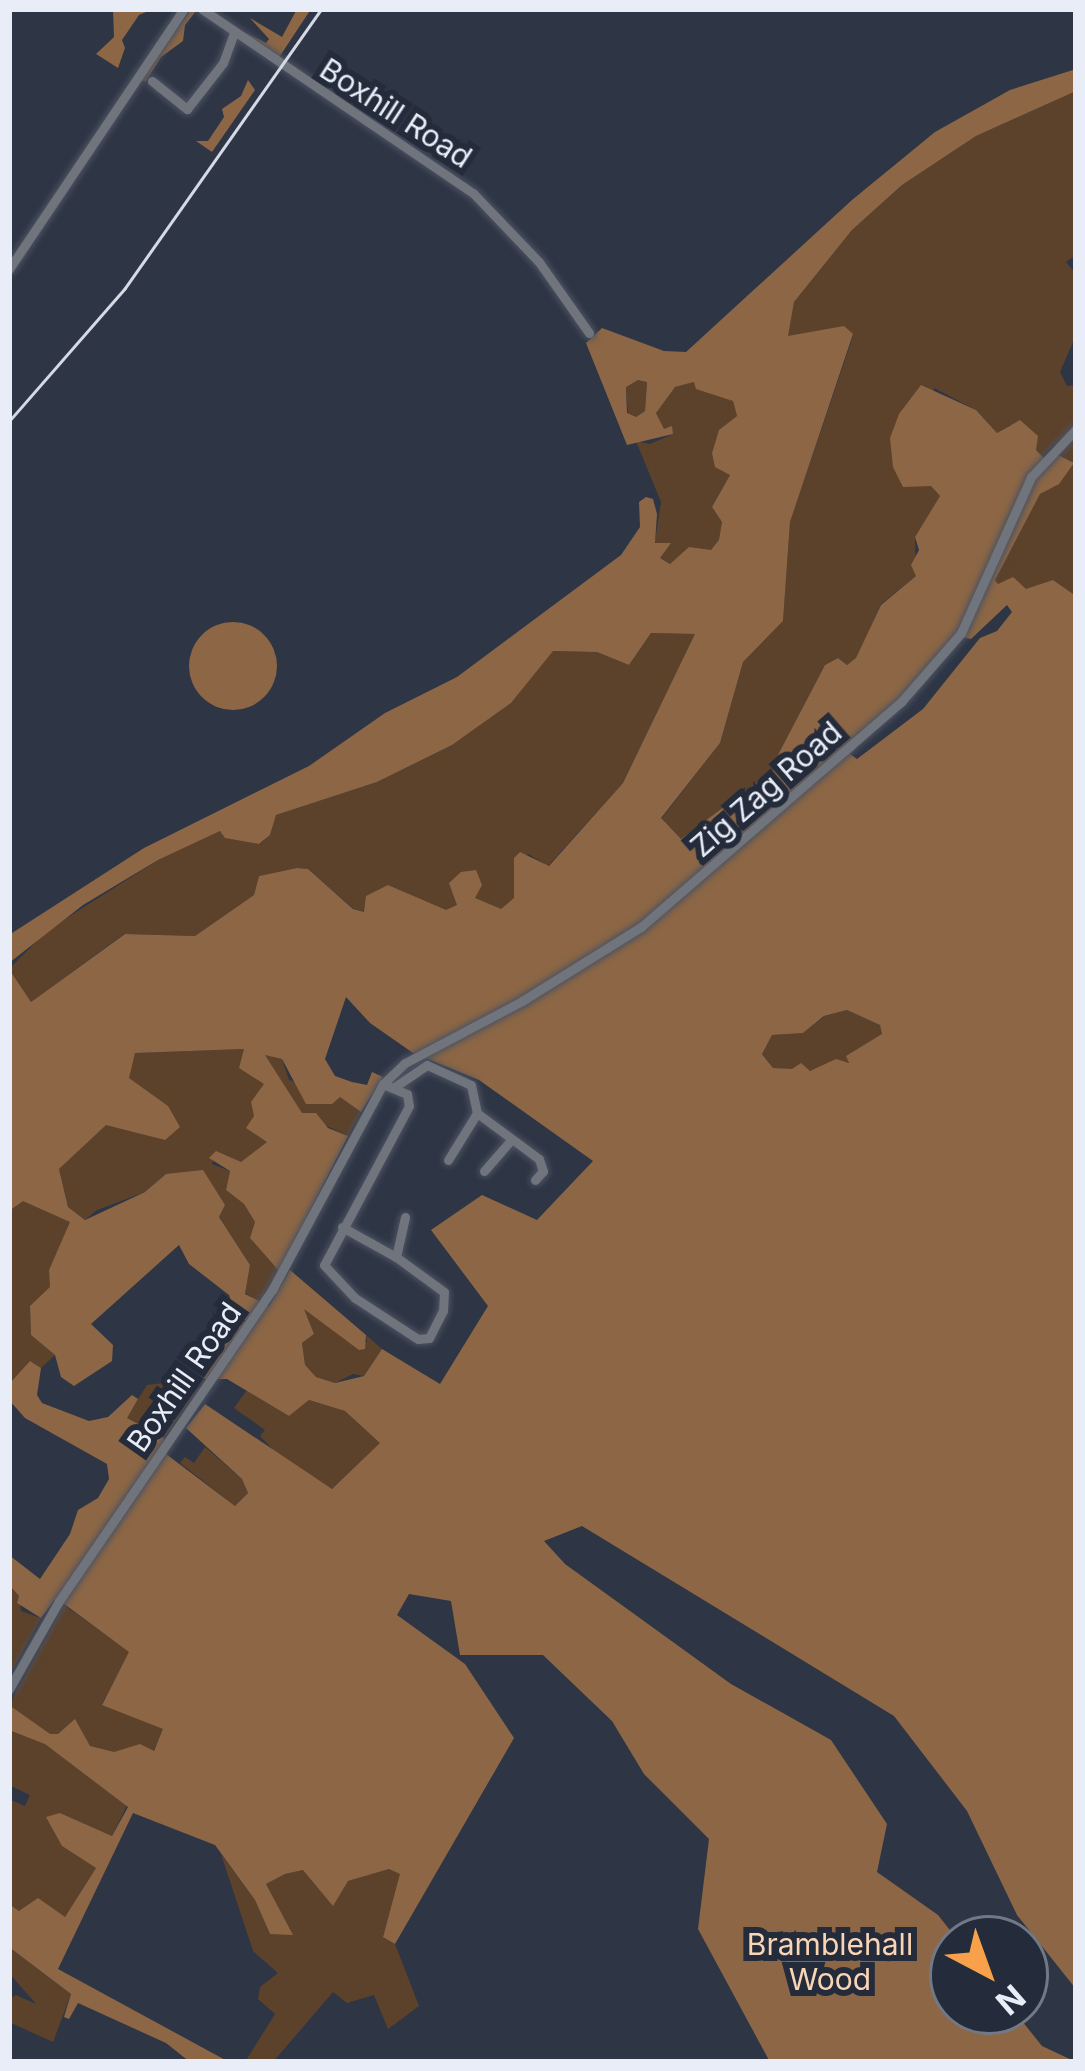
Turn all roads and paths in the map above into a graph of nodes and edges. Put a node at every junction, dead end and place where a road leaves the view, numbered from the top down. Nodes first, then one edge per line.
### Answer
1 (184, 9) edge
2 (202, 9) edge
3 (234, 33) junction
4 (152, 81) dead end
5 (9, 269) edge
6 (589, 333) dead end
7 (1076, 429) edge
8 (388, 1086) junction
9 (477, 1113) junction
10 (511, 1140) junction
11 (448, 1160) dead end
12 (484, 1171) dead end
13 (536, 1180) dead end
14 (405, 1217) dead end
15 (342, 1227) junction
16 (396, 1256) junction
17 (9, 1689) edge

1 - 5 street
2 - 3 street, Boxhill Road
3 - 4 street
3 - 6 street, Boxhill Road
7 - 8 street, Zig Zag Road
8 - 9 street
8 - 15 street
8 - 17 street, Boxhill Road
9 - 10 street
9 - 11 street
10 - 12 street
10 - 13 street
14 - 16 street
15 - 16 street
15 - 16 street

